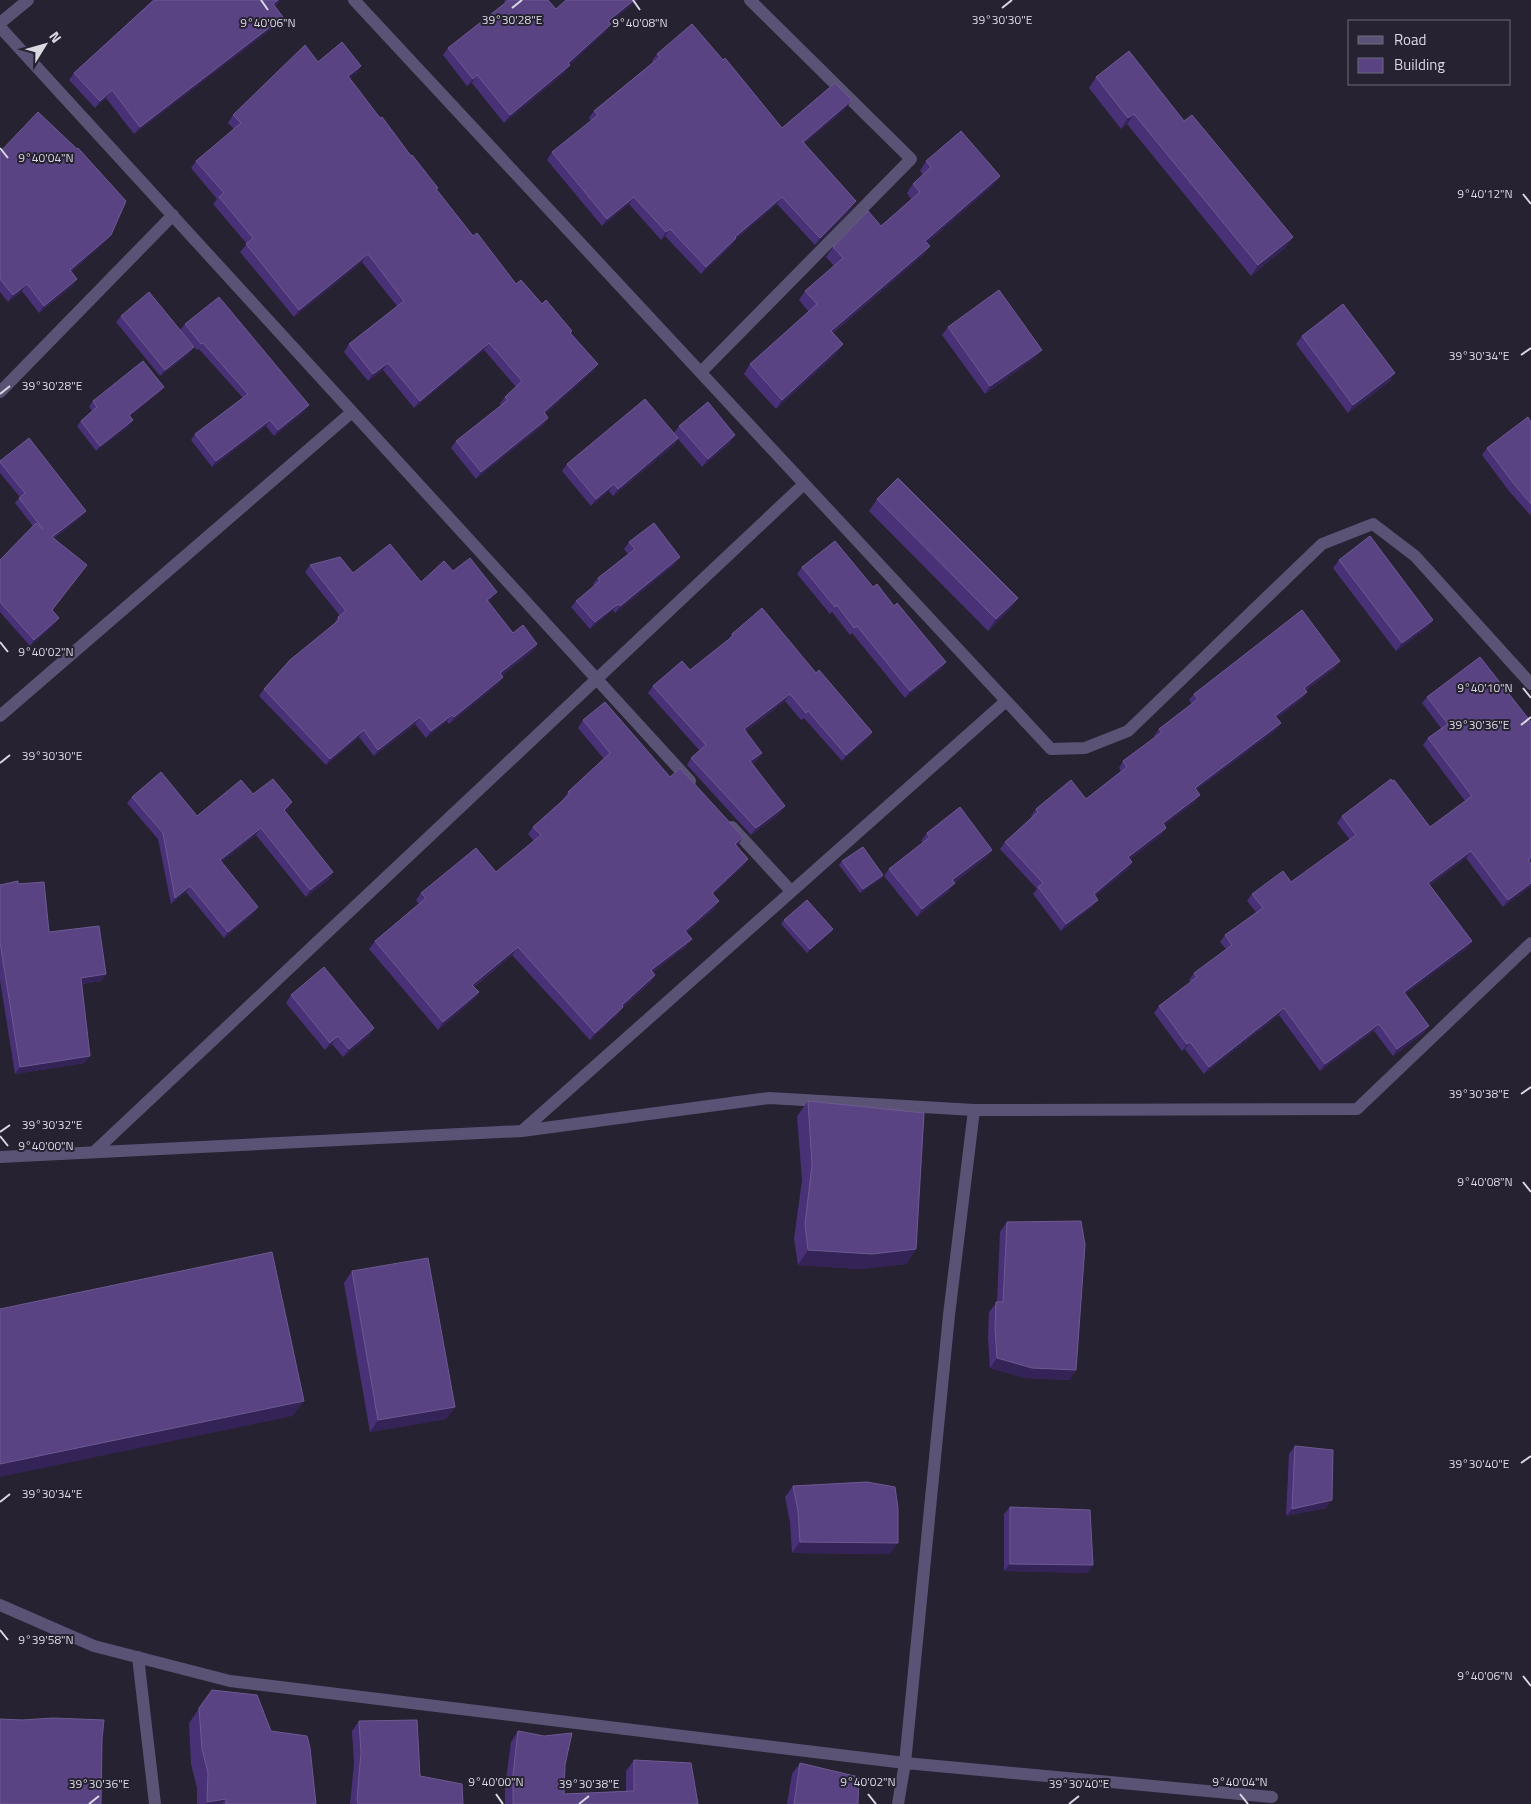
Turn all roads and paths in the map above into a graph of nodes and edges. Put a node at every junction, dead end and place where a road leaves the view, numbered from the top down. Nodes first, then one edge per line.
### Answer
1 (28, 0) edge
2 (354, 0) edge
3 (750, 0) edge
4 (0, 25) edge
5 (173, 215) junction
6 (700, 372) junction
7 (0, 392) edge
8 (352, 412) junction
9 (804, 484) junction
10 (597, 679) junction
11 (1531, 684) edge
12 (1006, 701) junction
13 (0, 716) edge
14 (697, 789) edge
15 (724, 818) edge
16 (791, 892) junction
17 (1531, 943) edge
18 (974, 1110) junction
19 (522, 1130) junction
20 (94, 1152) junction
21 (0, 1157) edge
22 (0, 1605) edge
23 (138, 1657) junction
24 (906, 1763) junction
25 (1272, 1797) dead end
26 (155, 1804) edge
27 (898, 1804) edge

1 - 4 street
2 - 6 street
3 - 6 street
4 - 5 street
5 - 7 street
5 - 8 street
6 - 9 street
8 - 10 street
8 - 13 street
9 - 10 street
9 - 12 street
10 - 14 street
10 - 20 street
11 - 12 street
12 - 16 street
15 - 16 street
16 - 19 street
17 - 18 street
18 - 19 street
18 - 24 street
19 - 20 street
20 - 21 street
22 - 23 street
23 - 24 street
23 - 26 street
24 - 25 street
24 - 27 street

